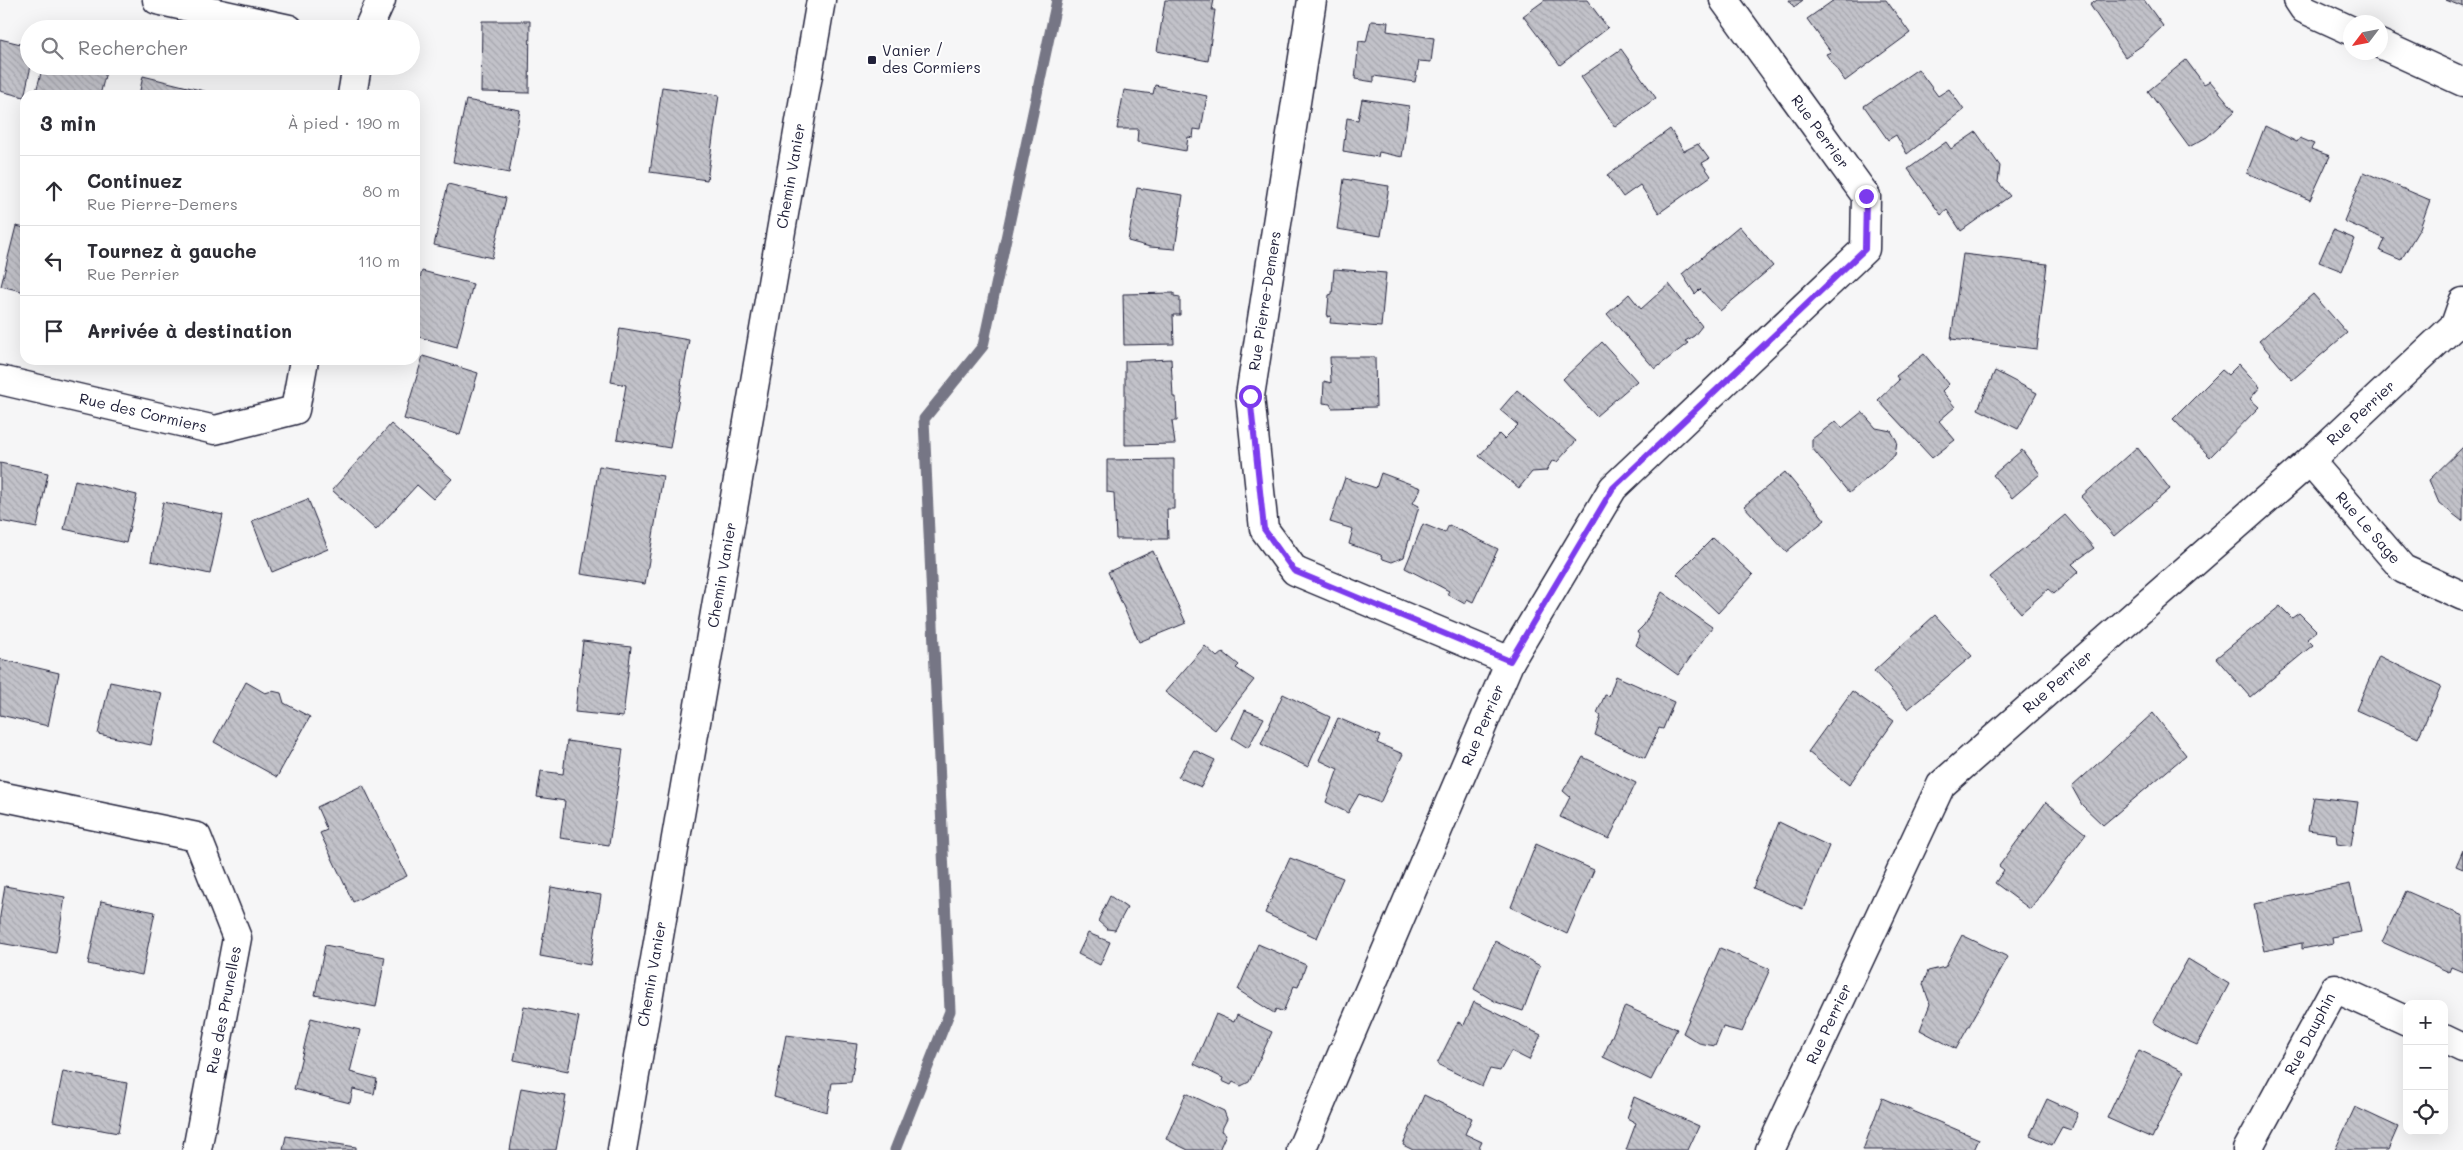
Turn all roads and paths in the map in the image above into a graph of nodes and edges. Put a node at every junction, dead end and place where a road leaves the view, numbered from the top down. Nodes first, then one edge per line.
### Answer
1 (157, 0) edge
2 (380, 0) edge
3 (820, 0) edge
4 (1312, 0) edge
5 (1724, 0) edge
6 (2298, 0) edge
7 (248, 20) edge
8 (372, 20) edge
9 (2343, 27) edge
10 (2388, 48) edge
11 (355, 75) edge
12 (2463, 82) edge
13 (353, 90) edge
14 (2463, 302) edge
15 (303, 365) edge
16 (0, 380) edge
17 (2310, 461) junction
18 (2463, 596) edge
19 (1510, 661) junction
20 (0, 796) edge
21 (2403, 1019) edge
22 (2448, 1041) edge
23 (2463, 1048) edge
24 (1777, 1148) edge
25 (198, 1150) edge
26 (622, 1150) edge
27 (1301, 1150) edge
28 (2247, 1150) edge

1 - 7 street
2 - 8 street
3 - 26 street, Chemin Vanier
4 - 19 street, Rue Pierre-Demers
5 - 19 street, Rue Perrier
6 - 9 street
10 - 12 street
11 - 13 street
14 - 17 street, Rue Perrier
15 - 16 street, Rue des Cormiers
17 - 18 street, Rue Le Sage
17 - 24 street, Rue Perrier
19 - 27 street, Rue Perrier
20 - 25 street, Rue des Prunelles
21 - 28 street, Rue Dauphin
22 - 23 street

